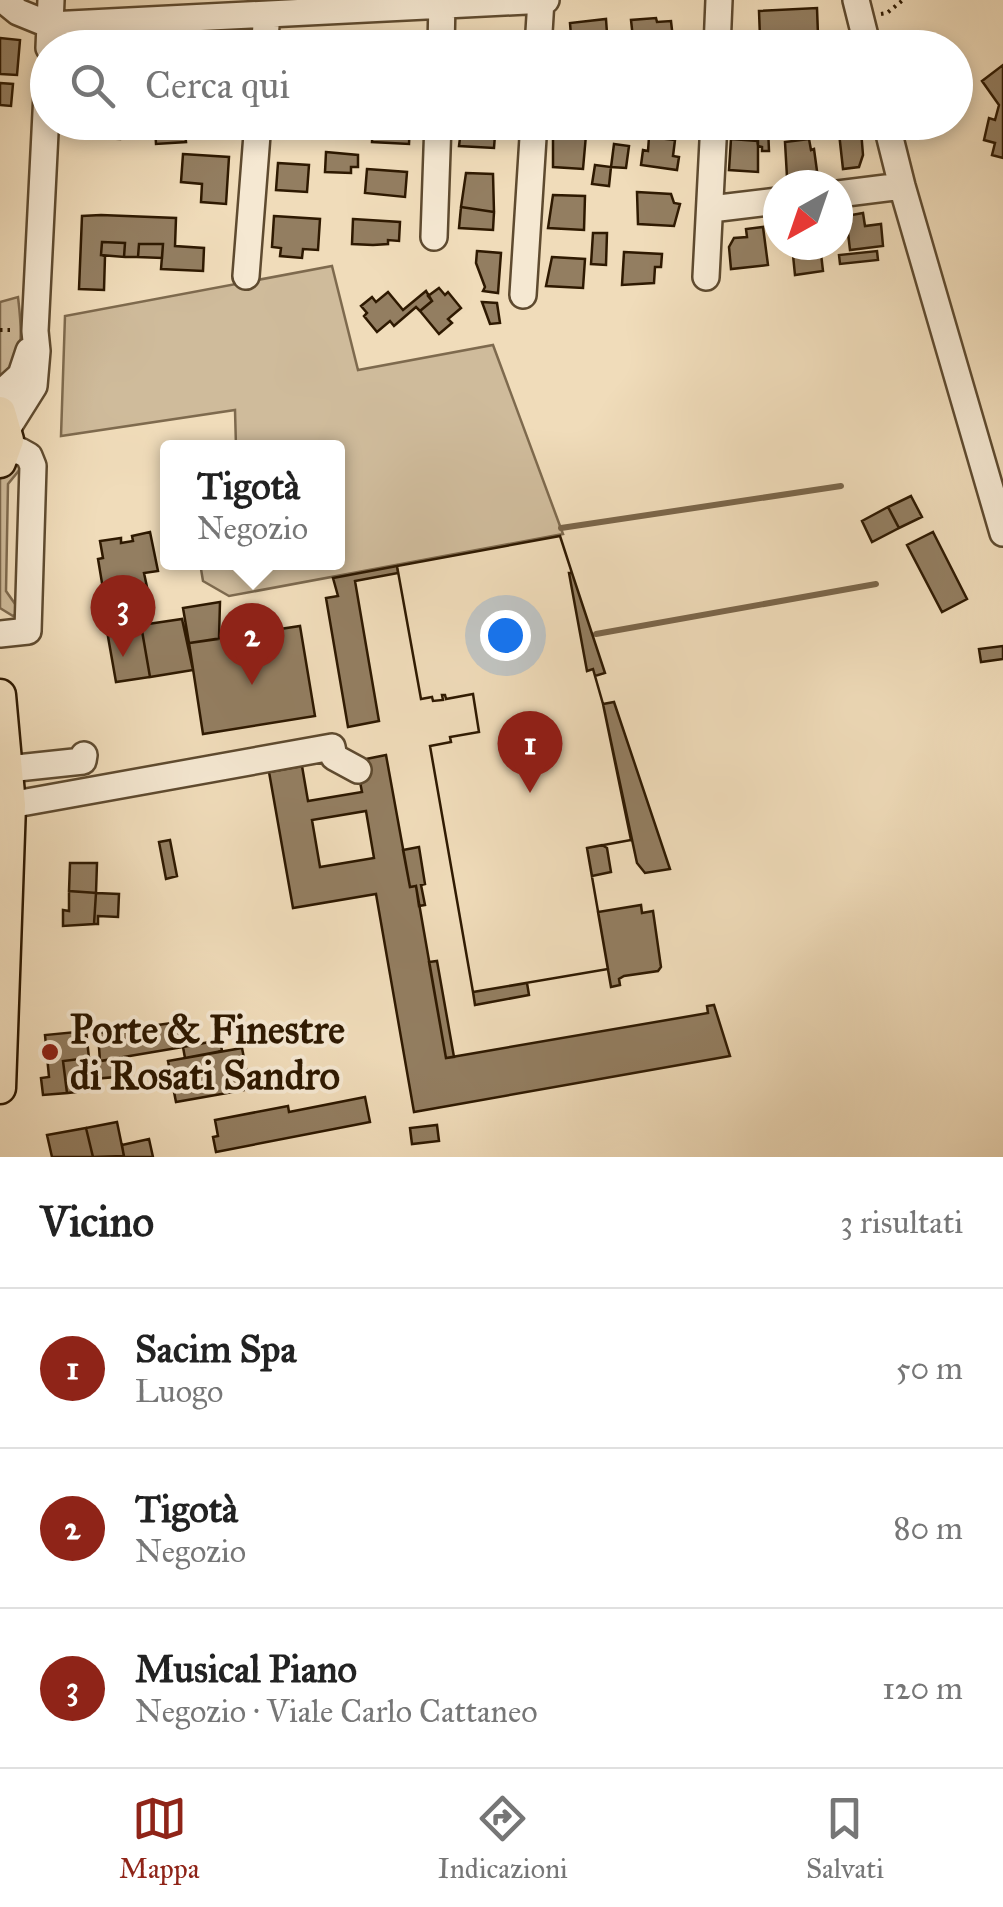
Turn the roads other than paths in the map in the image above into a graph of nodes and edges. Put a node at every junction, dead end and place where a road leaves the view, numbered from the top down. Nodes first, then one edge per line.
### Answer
1 (3, 0) edge
2 (544, 0) edge
3 (718, 0) edge
4 (856, 0) edge
5 (442, 3) edge
6 (267, 15) junction
7 (50, 24) edge
8 (266, 30) edge
9 (441, 30) edge
10 (540, 30) edge
11 (717, 30) edge
12 (864, 30) edge
13 (45, 140) edge
14 (257, 140) edge
15 (437, 140) edge
16 (533, 140) edge
17 (713, 140) edge
18 (890, 140) edge
19 (902, 186) junction
20 (853, 192) edge
21 (763, 203) edge
22 (711, 209) junction
23 (434, 237) dead end
24 (246, 276) dead end
25 (706, 278) dead end
26 (523, 295) dead end
27 (35, 332) junction
28 (0, 394) edge
29 (3, 438) edge
30 (1003, 532) edge
31 (0, 634) edge
32 (0, 695) edge
33 (90, 763) dead end
34 (8, 769) junction
35 (358, 770) dead end
36 (10, 805) junction
37 (0, 1088) edge

1 - 7 street
2 - 5 street
2 - 10 street
3 - 11 street
4 - 12 street
5 - 6 street
5 - 9 street
6 - 7 street
6 - 8 street
13 - 27 street
14 - 24 street
15 - 23 street
16 - 26 street
17 - 22 street
18 - 19 street
19 - 20 street
19 - 30 street
21 - 22 street
22 - 25 street
27 - 28 street
27 - 29 street
29 - 31 street
32 - 34 main road
33 - 34 street
34 - 36 main road
35 - 36 street
36 - 37 main road

